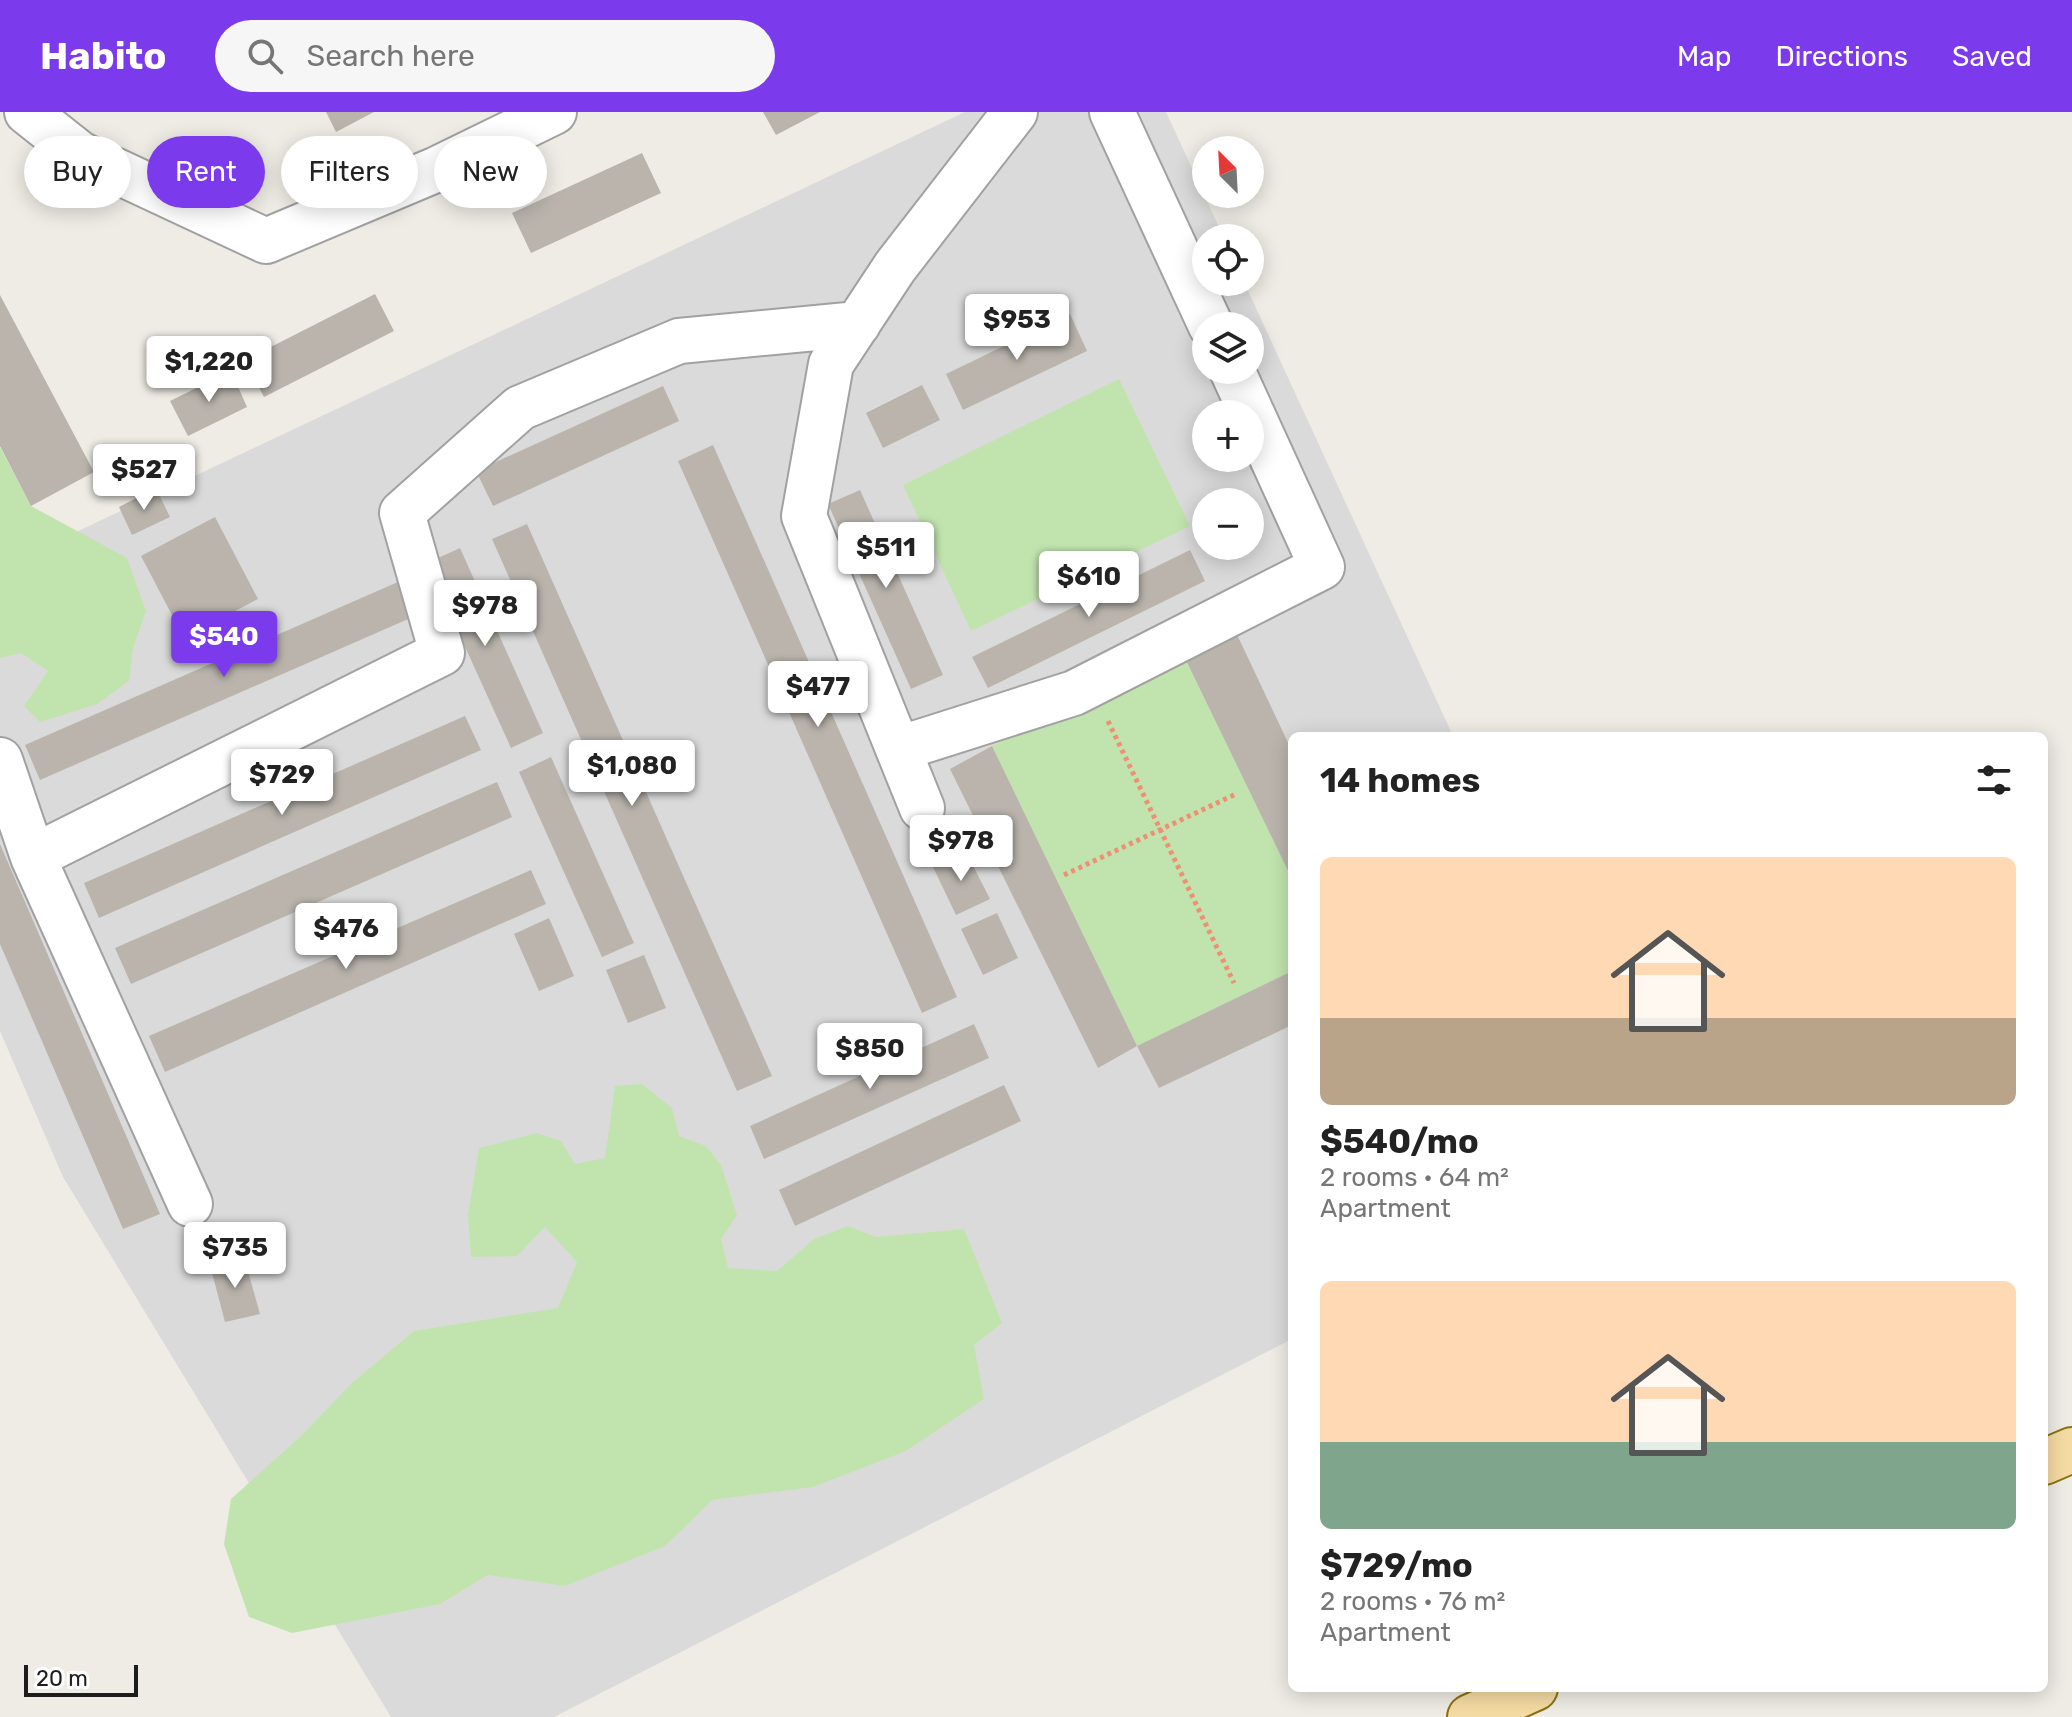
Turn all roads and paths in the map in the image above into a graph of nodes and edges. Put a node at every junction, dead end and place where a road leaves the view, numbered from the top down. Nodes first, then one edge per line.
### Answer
1 (554, 112) edge
2 (1015, 112) edge
3 (1112, 112) edge
4 (42, 116) edge
5 (1205, 312) edge
6 (858, 324) junction
7 (1238, 384) edge
8 (1090, 684) junction
9 (898, 749) junction
10 (0, 760) edge
11 (1236, 794) dead end
12 (922, 808) dead end
13 (33, 857) junction
14 (1064, 875) dead end
15 (1234, 983) dead end
16 (190, 1204) dead end
17 (2072, 1450) edge
18 (2048, 1460) edge
19 (1526, 1692) edge
20 (1470, 1717) edge

1 - 4 street
2 - 6 street
3 - 5 street
6 - 9 street
6 - 13 street
7 - 8 street
8 - 9 street
8 - 15 path
9 - 12 street
10 - 13 street
11 - 14 path
13 - 16 street
17 - 18 main road
19 - 20 main road

